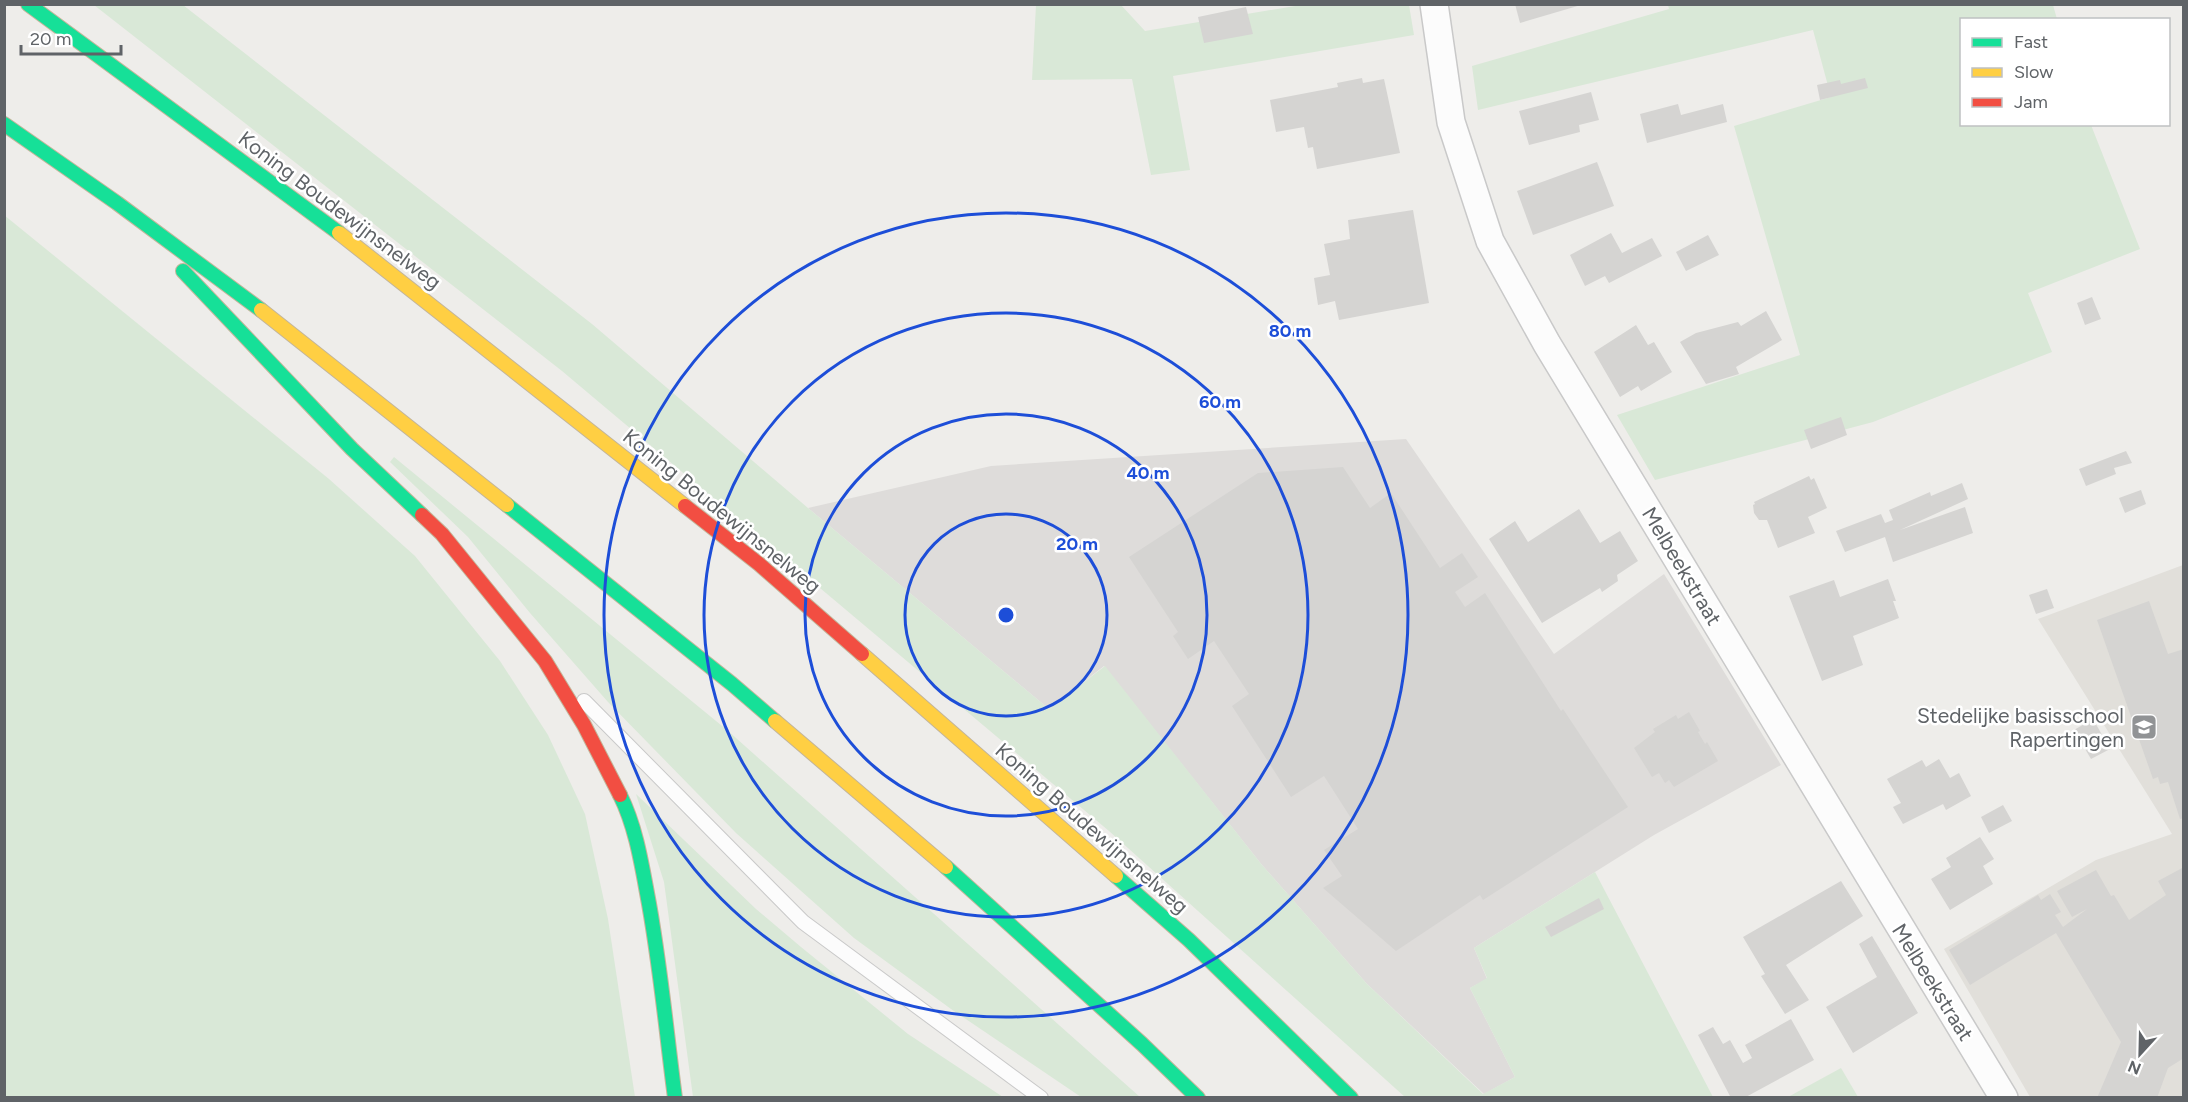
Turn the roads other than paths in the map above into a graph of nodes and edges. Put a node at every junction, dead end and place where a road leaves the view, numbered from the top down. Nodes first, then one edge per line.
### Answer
1 (28, 4) edge
2 (1434, 4) edge
3 (4, 124) edge
4 (117, 203) junction
5 (545, 661) junction
6 (675, 1098) edge
7 (1041, 1098) edge
8 (1198, 1098) edge
9 (1351, 1098) edge
10 (2004, 1098) edge

1 - 9 highway, Koning Boudewijnsnelweg
2 - 10 street, Melbeekstraat
3 - 4 highway
4 - 5 highway
4 - 8 highway
5 - 6 highway
5 - 7 lane

